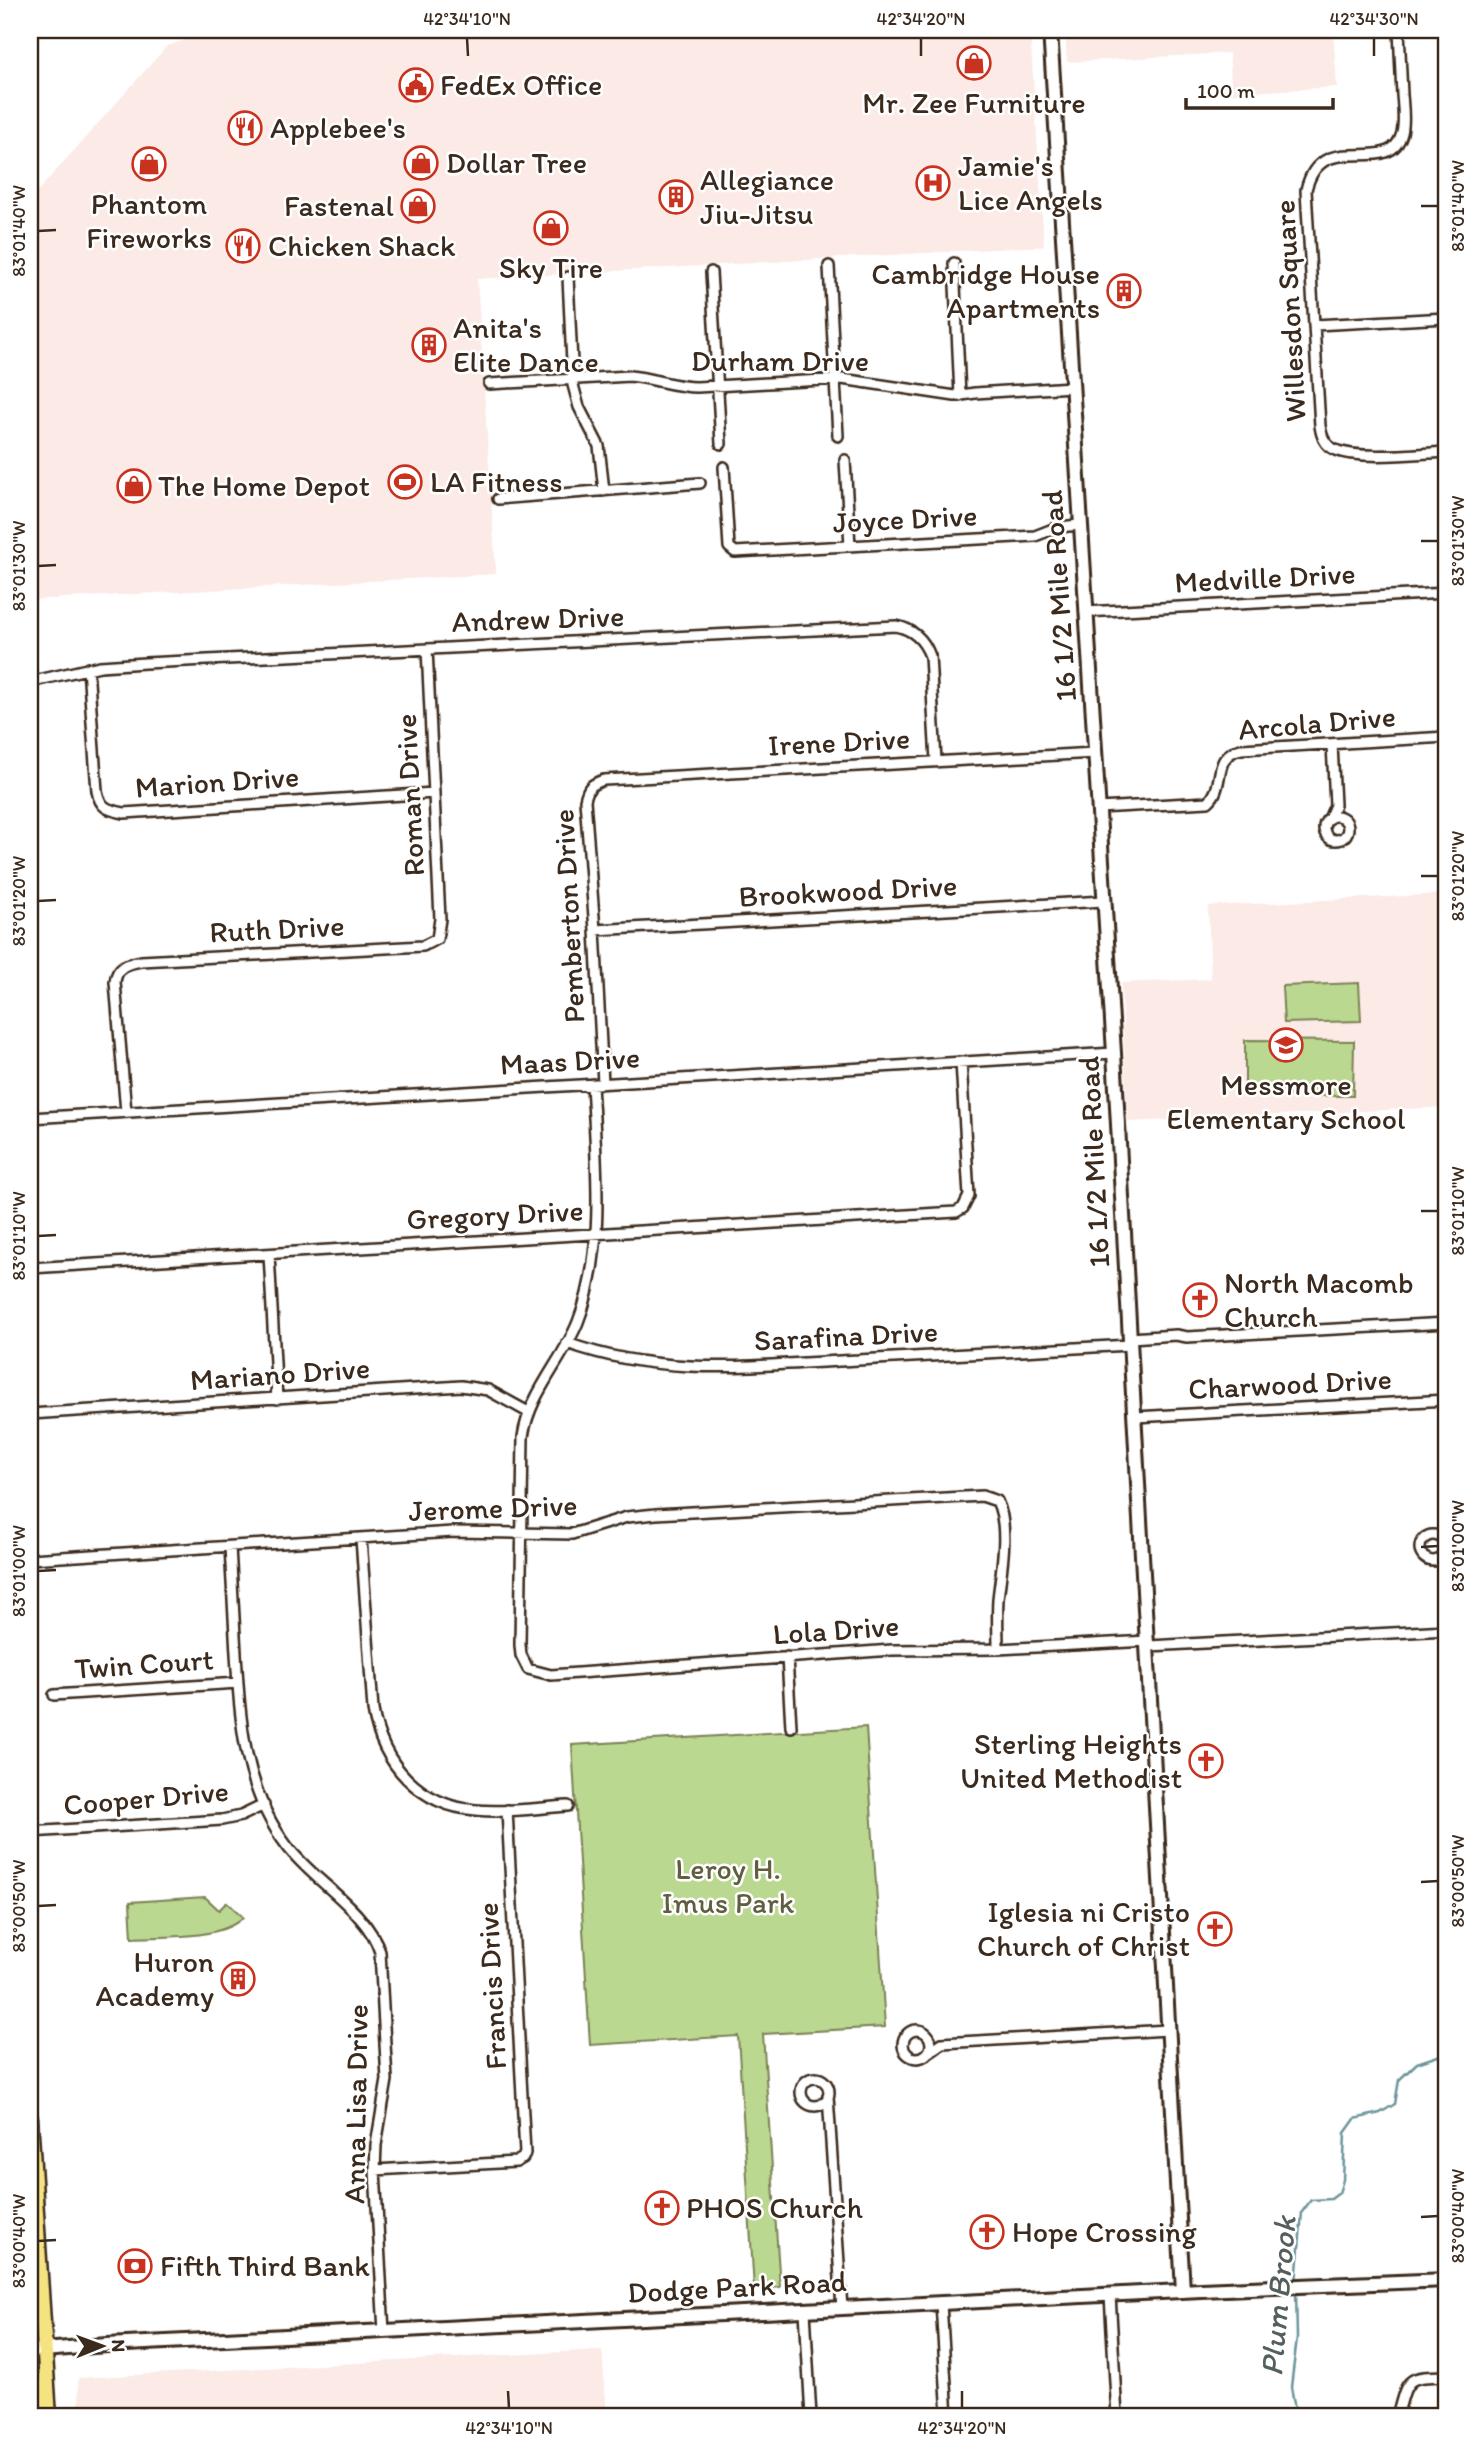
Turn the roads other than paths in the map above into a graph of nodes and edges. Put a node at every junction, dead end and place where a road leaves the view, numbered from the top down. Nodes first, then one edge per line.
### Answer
1 (1050, 30) edge
2 (1399, 30) edge
3 (954, 263) dead end
4 (830, 266) dead end
5 (711, 272) dead end
6 (568, 277) dead end
7 (1447, 318) edge
8 (1315, 326) junction
9 (835, 379) junction
10 (573, 380) junction
11 (489, 384) dead end
12 (718, 386) junction
13 (1072, 387) junction
14 (960, 396) junction
15 (838, 436) dead end
16 (721, 444) dead end
17 (1447, 452) edge
18 (845, 460) dead end
19 (724, 467) dead end
20 (700, 484) dead end
21 (604, 491) junction
22 (498, 499) dead end
23 (1080, 525) junction
24 (850, 546) junction
25 (1447, 593) edge
26 (1085, 612) junction
27 (427, 649) junction
28 (88, 668) junction
29 (30, 682) edge
30 (1447, 737) edge
31 (1332, 744) junction
32 (1095, 753) junction
33 (936, 761) junction
34 (588, 788) joint
35 (434, 793) junction
36 (1335, 805) junction
37 (1098, 808) junction
38 (1343, 818) junction
39 (1329, 819) junction
40 (1104, 901) junction
41 (595, 930) junction
42 (437, 939) joint
43 (1114, 1054) junction
44 (961, 1062) junction
45 (603, 1083) junction
46 (593, 1084) junction
47 (126, 1112) junction
48 (30, 1118) edge
49 (595, 1234) junction
50 (269, 1254) junction
51 (30, 1268) edge
52 (1447, 1323) edge
53 (1130, 1341) junction
54 (568, 1343) junction
55 (278, 1399) junction
56 (1447, 1400) edge
57 (528, 1412) junction
58 (30, 1414) edge
59 (1135, 1418) junction
60 (521, 1533) junction
61 (361, 1538) junction
62 (230, 1547) junction
63 (30, 1559) edge
64 (1447, 1630) edge
65 (1148, 1643) junction
66 (998, 1649) junction
67 (787, 1657) junction
68 (238, 1683) junction
69 (54, 1695) dead end
70 (791, 1727) dead end
71 (264, 1805) junction
72 (568, 1806) dead end
73 (507, 1810) junction
74 (30, 1832) edge
75 (1168, 2031) junction
76 (928, 2035) junction
77 (942, 2043) junction
78 (929, 2052) junction
79 (828, 2096) junction
80 (815, 2106) junction
81 (830, 2115) junction
82 (30, 2119) edge
83 (375, 2170) junction
84 (1447, 2280) edge
85 (1183, 2291) junction
86 (1110, 2295) junction
87 (941, 2304) junction
88 (842, 2309) junction
89 (805, 2311) junction
90 (384, 2332) junction
91 (30, 2351) edge
92 (45, 2351) junction
93 (1447, 2376) edge
94 (49, 2417) edge
95 (811, 2417) edge
96 (948, 2417) edge
97 (1117, 2417) edge
98 (1397, 2417) edge

1 - 13 street, 16 1/2 Mile Road
2 - 8 street, Willesdon Square
3 - 14 street
4 - 9 street
5 - 12 street
6 - 10 street
7 - 8 street
8 - 17 street, Willesdon Square
9 - 12 street, Durham Drive
9 - 14 street, Durham Drive
9 - 15 street
10 - 11 street, Durham Drive
10 - 12 street, Durham Drive
10 - 21 street
12 - 16 street
13 - 14 street, Durham Drive
13 - 23 street, 16 1/2 Mile Road
18 - 24 street
19 - 24 street, Joyce Drive
20 - 21 street
21 - 22 street
23 - 24 street, Joyce Drive
23 - 26 street, 16 1/2 Mile Road
25 - 26 street, Medville Drive
26 - 32 street, 16 1/2 Mile Road
27 - 28 street, Andrew Drive
27 - 33 street, Andrew Drive
27 - 35 street, Roman Drive
28 - 29 street, Andrew Drive
28 - 35 street, Marion Drive
30 - 31 street, Arcola Drive
31 - 36 street
31 - 37 street, Arcola Drive
32 - 33 street, Irene Drive
32 - 37 street, 16 1/2 Mile Road
33 - 34 street, Irene Drive
34 - 41 street, Pemberton Drive
35 - 42 street, Roman Drive
36 - 38 street
36 - 39 street
37 - 40 street, 16 1/2 Mile Road
38 - 39 street
38 - 39 street
40 - 41 street, Brookwood Drive
40 - 43 street, 16 1/2 Mile Road
41 - 45 street, Pemberton Drive
42 - 47 street, Ruth Drive
43 - 44 street, Maas Drive
43 - 53 street, 16 1/2 Mile Road
44 - 45 street, Maas Drive
44 - 49 street, Gregory Drive
45 - 46 street, Maas Drive
46 - 47 street, Maas Drive
46 - 49 street
47 - 48 street, Maas Drive
49 - 50 street, Gregory Drive
49 - 54 street
50 - 51 street, Gregory Drive
50 - 55 street
52 - 53 street, Sarafina Drive
53 - 54 street, Sarafina Drive
53 - 59 street, 16 1/2 Mile Road
54 - 57 street
55 - 57 street, Mariano Drive
55 - 58 street, Mariano Drive
56 - 59 street, Charwood Drive
57 - 60 street
59 - 65 street, 16 1/2 Mile Road
60 - 61 street, Jerome Drive
60 - 66 street, Jerome Drive
60 - 67 street, Lola Drive
61 - 62 street, Jerome Drive
61 - 73 street
62 - 63 street, Jerome Drive
62 - 68 street, Anna Lisa Drive
64 - 65 street, Lola Drive
65 - 66 street, Lola Drive
65 - 75 street, 16 1/2 Mile Road
66 - 67 street, Lola Drive
67 - 70 street
68 - 69 street, Twin Court
68 - 71 street, Anna Lisa Drive
71 - 74 street, Cooper Drive
71 - 83 street, Anna Lisa Drive
72 - 73 street
73 - 83 street, Francis Drive
75 - 77 street
75 - 85 street, 16 1/2 Mile Road
76 - 77 street
76 - 78 street
76 - 78 street
77 - 78 street
79 - 80 street
79 - 80 street
79 - 81 street
80 - 81 street
81 - 88 street
82 - 92 main road
83 - 90 street, Anna Lisa Drive
84 - 85 street, Dodge Park Road
85 - 86 street, Dodge Park Road
86 - 87 street, Dodge Park Road
86 - 97 street
87 - 88 street, Dodge Park Road
87 - 96 street
88 - 89 street, Dodge Park Road
89 - 90 street, Dodge Park Road
89 - 95 street
90 - 92 street, Dodge Park Road
91 - 92 street, Dodge Park Road
92 - 94 main road
93 - 98 street

